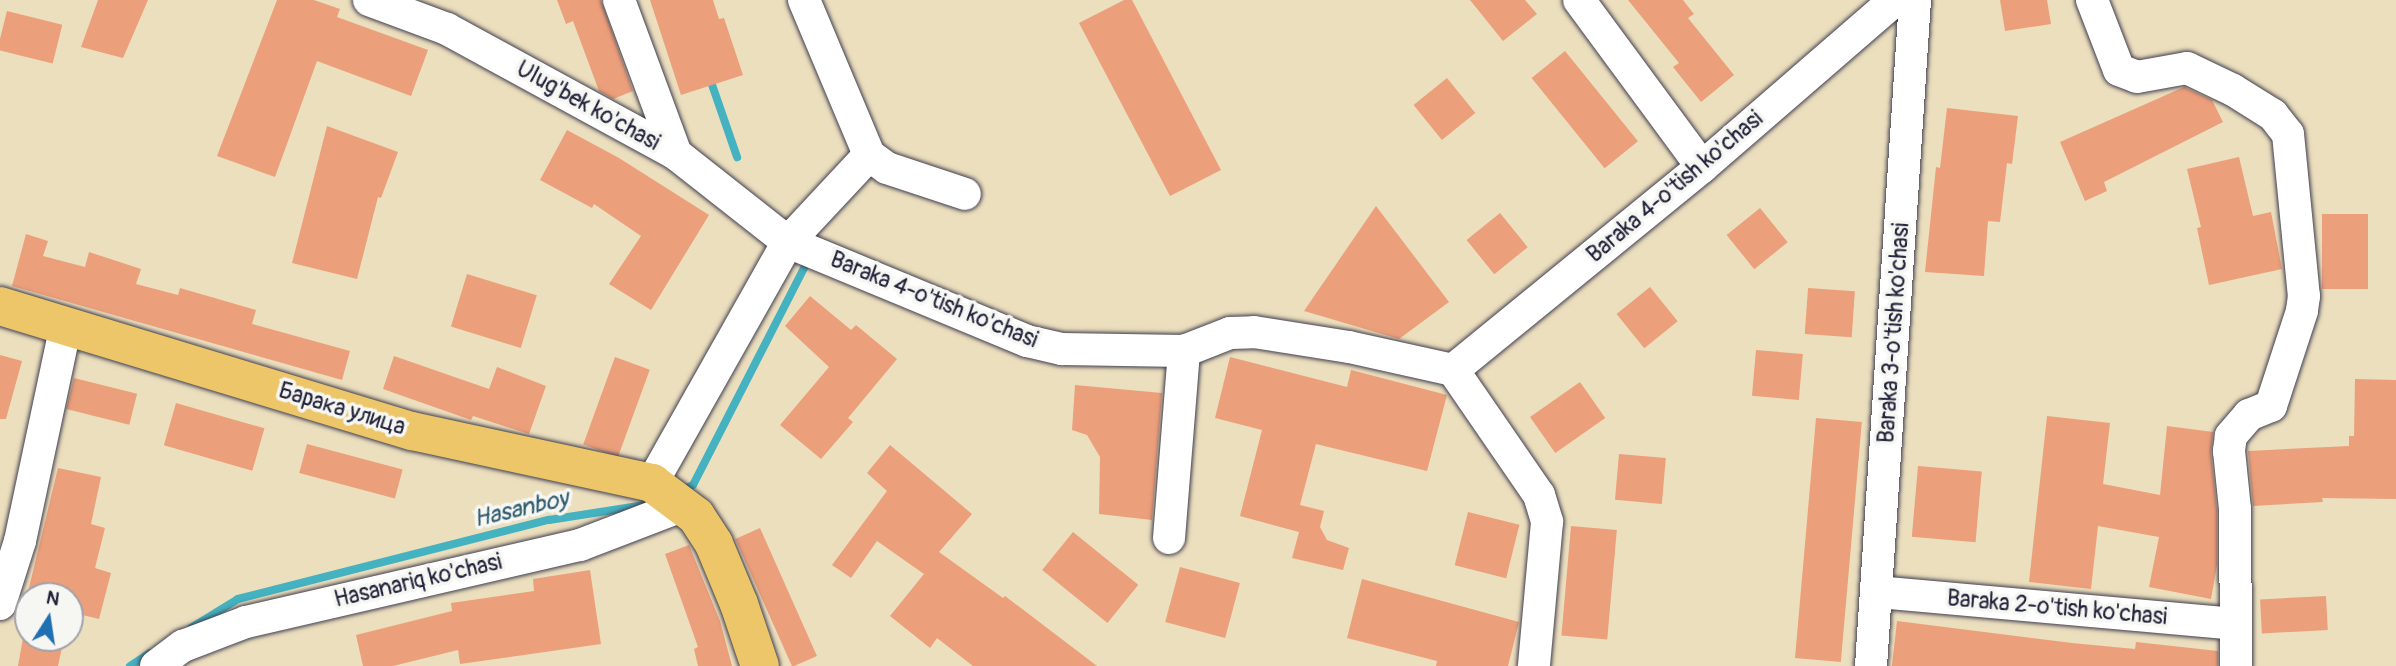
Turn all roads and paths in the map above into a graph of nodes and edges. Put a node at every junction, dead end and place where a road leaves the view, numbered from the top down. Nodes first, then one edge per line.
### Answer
1 (369, 0) edge
2 (619, 0) edge
3 (804, 0) edge
4 (1579, 0) edge
5 (1895, 0) edge
6 (1915, 0) edge
7 (2092, 0) edge
8 (676, 154) junction
9 (869, 155) junction
10 (1702, 167) junction
11 (965, 194) dead end
12 (788, 242) junction
13 (0, 306) edge
14 (66, 325) junction
15 (1184, 351) junction
16 (1452, 370) junction
17 (665, 492) junction
18 (1169, 538) dead end
19 (1878, 592) junction
20 (0, 604) edge
21 (2236, 624) junction
22 (156, 666) edge
23 (760, 666) edge
24 (1534, 666) edge
25 (1871, 666) edge
26 (2236, 666) edge

1 - 8 street, Ulug'bek ko'chasi
2 - 8 street
3 - 9 street
4 - 10 street
5 - 10 street, Baraka 4-o'tish ko'chasi
6 - 19 street, Baraka 3-o'tish ko'chasi
7 - 21 street
8 - 12 street, Ulug'bek ko'chasi
9 - 11 street
9 - 12 street
10 - 16 street, Baraka 4-o'tish ko'chasi
12 - 15 street, Baraka 4-o'tish ko'chasi
12 - 17 street
13 - 14 main road, Барака улица
14 - 17 main road, Барака улица
14 - 20 street
15 - 16 street, Baraka 4-o'tish ko'chasi
15 - 18 street
16 - 24 street
17 - 22 street, Hasanariq ko'chasi
17 - 23 main road
19 - 21 street, Baraka 2-o'tish ko'chasi
19 - 25 street, Baraka 3-o'tish ko'chasi
21 - 26 street

